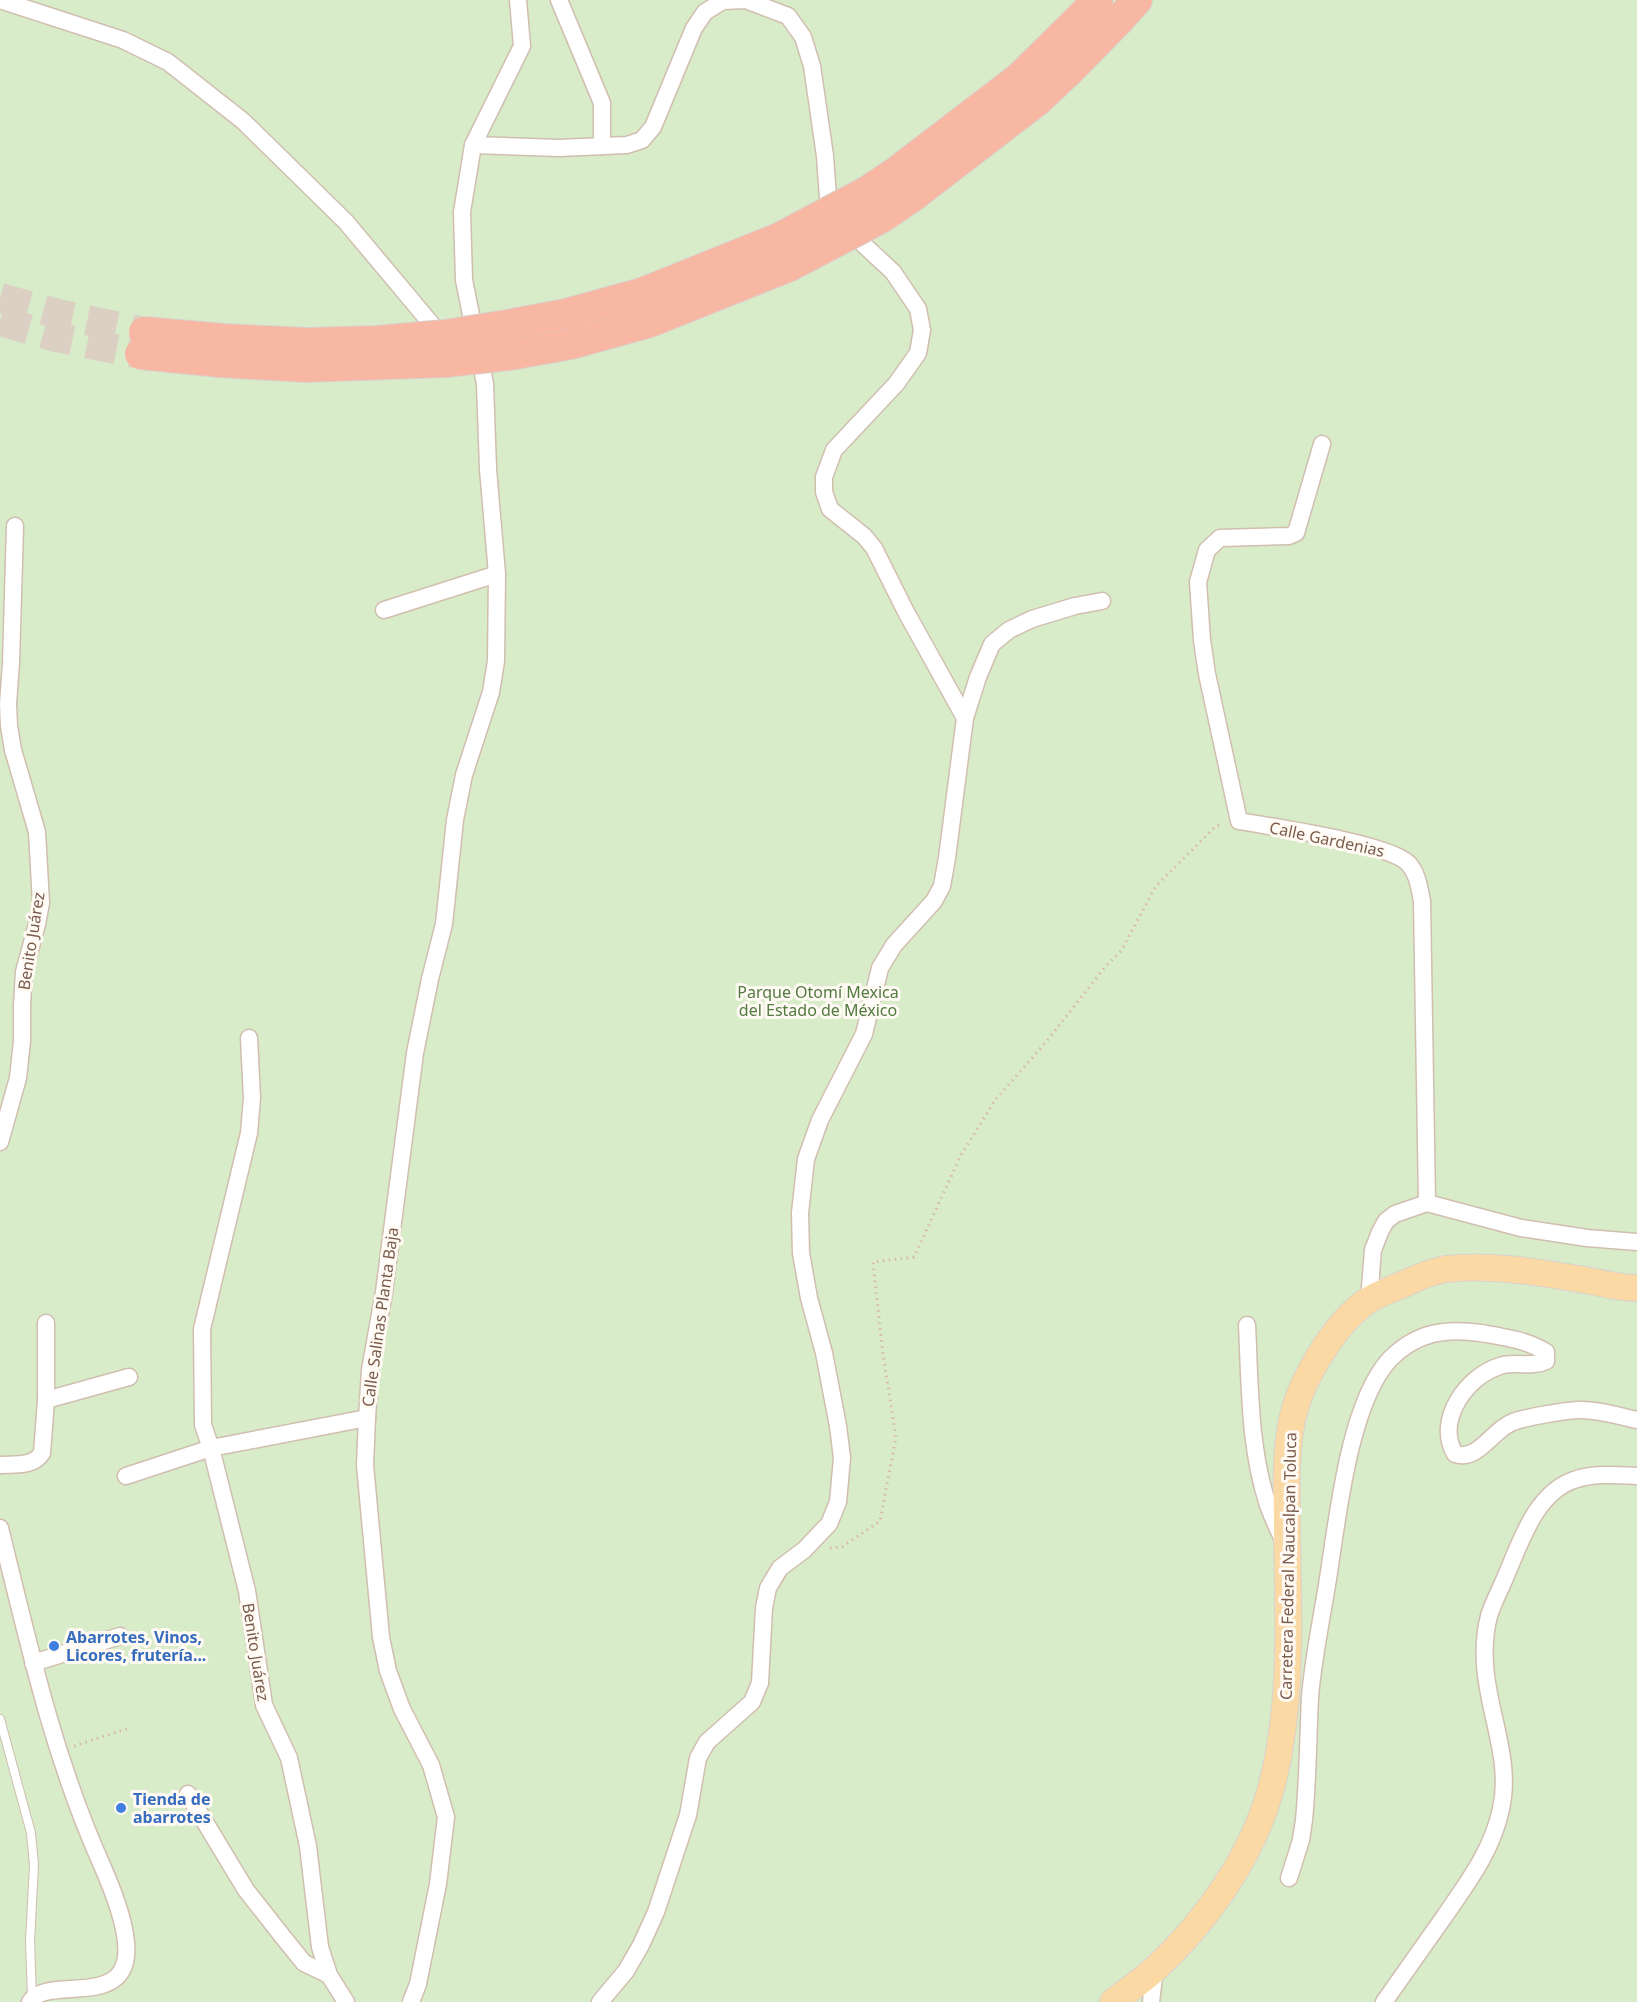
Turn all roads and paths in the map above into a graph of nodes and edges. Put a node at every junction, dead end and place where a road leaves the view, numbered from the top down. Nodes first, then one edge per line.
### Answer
1 (0, 0) edge
2 (518, 0) edge
3 (559, 0) edge
4 (1098, 0) edge
5 (1137, 0) edge
6 (473, 145) junction
7 (602, 146) junction
8 (485, 384) junction
9 (1322, 444) dead end
10 (15, 526) dead end
11 (497, 574) junction
12 (1102, 601) dead end
13 (384, 610) dead end
14 (965, 718) junction
15 (1216, 826) dead end
16 (249, 1038) dead end
17 (0, 1142) edge
18 (1427, 1203) junction
19 (1637, 1242) edge
20 (1637, 1288) edge
21 (1369, 1300) junction
22 (46, 1323) dead end
23 (1247, 1325) dead end
24 (129, 1377) dead end
25 (46, 1400) junction
26 (367, 1418) junction
27 (1637, 1420) edge
28 (211, 1448) junction
29 (0, 1465) edge
30 (126, 1476) dead end
31 (1637, 1476) edge
32 (0, 1528) edge
33 (804, 1550) junction
34 (1288, 1552) junction
35 (120, 1636) dead end
36 (33, 1663) junction
37 (1299, 1692) junction
38 (0, 1719) edge
39 (129, 1728) dead end
40 (58, 1751) junction
41 (188, 1794) dead end
42 (1289, 1878) dead end
43 (1155, 1969) junction
44 (329, 1975) junction
45 (418, 1983) junction
46 (31, 2000) edge
47 (346, 2002) edge
48 (411, 2002) edge
49 (420, 2002) edge
50 (600, 2002) edge
51 (1113, 2002) edge
52 (1151, 2002) edge
53 (1384, 2002) edge

1 - 8 street
2 - 6 street, Calle Salinas Planta Baja
3 - 7 street
4 - 5 highway, bridge
6 - 7 street
6 - 8 street, Calle Salinas Planta Baja
7 - 14 street
8 - 11 street, Calle Salinas Planta Baja
9 - 18 street, Calle Gardenias
10 - 17 street, Benito Juárez
11 - 13 street
11 - 26 street, Calle Salinas Planta Baja
12 - 14 street
14 - 33 street
15 - 33 path
16 - 28 street, Benito Juárez
18 - 19 street
18 - 21 street
20 - 21 main road, Carretera Federal Naucalpan Toluca
21 - 34 main road, Carretera Federal Naucalpan Toluca
22 - 25 street
23 - 34 street
24 - 25 street
25 - 29 street
26 - 28 street
26 - 45 street, Calle Salinas Planta Baja
27 - 37 street
28 - 30 street
28 - 44 street, Benito Juárez
31 - 53 street
32 - 36 street
33 - 50 street
34 - 37 main road, Carretera Federal Naucalpan Toluca
35 - 36 street
36 - 40 street
37 - 42 street
37 - 43 main road, Carretera Federal Naucalpan Toluca
38 - 46 lane
39 - 40 path
40 - 46 street
41 - 44 street
43 - 51 main road, Carretera Federal Naucalpan Toluca
43 - 52 street
44 - 47 street, Benito Juárez
45 - 48 street, Calle Salinas Planta Baja
45 - 49 street

